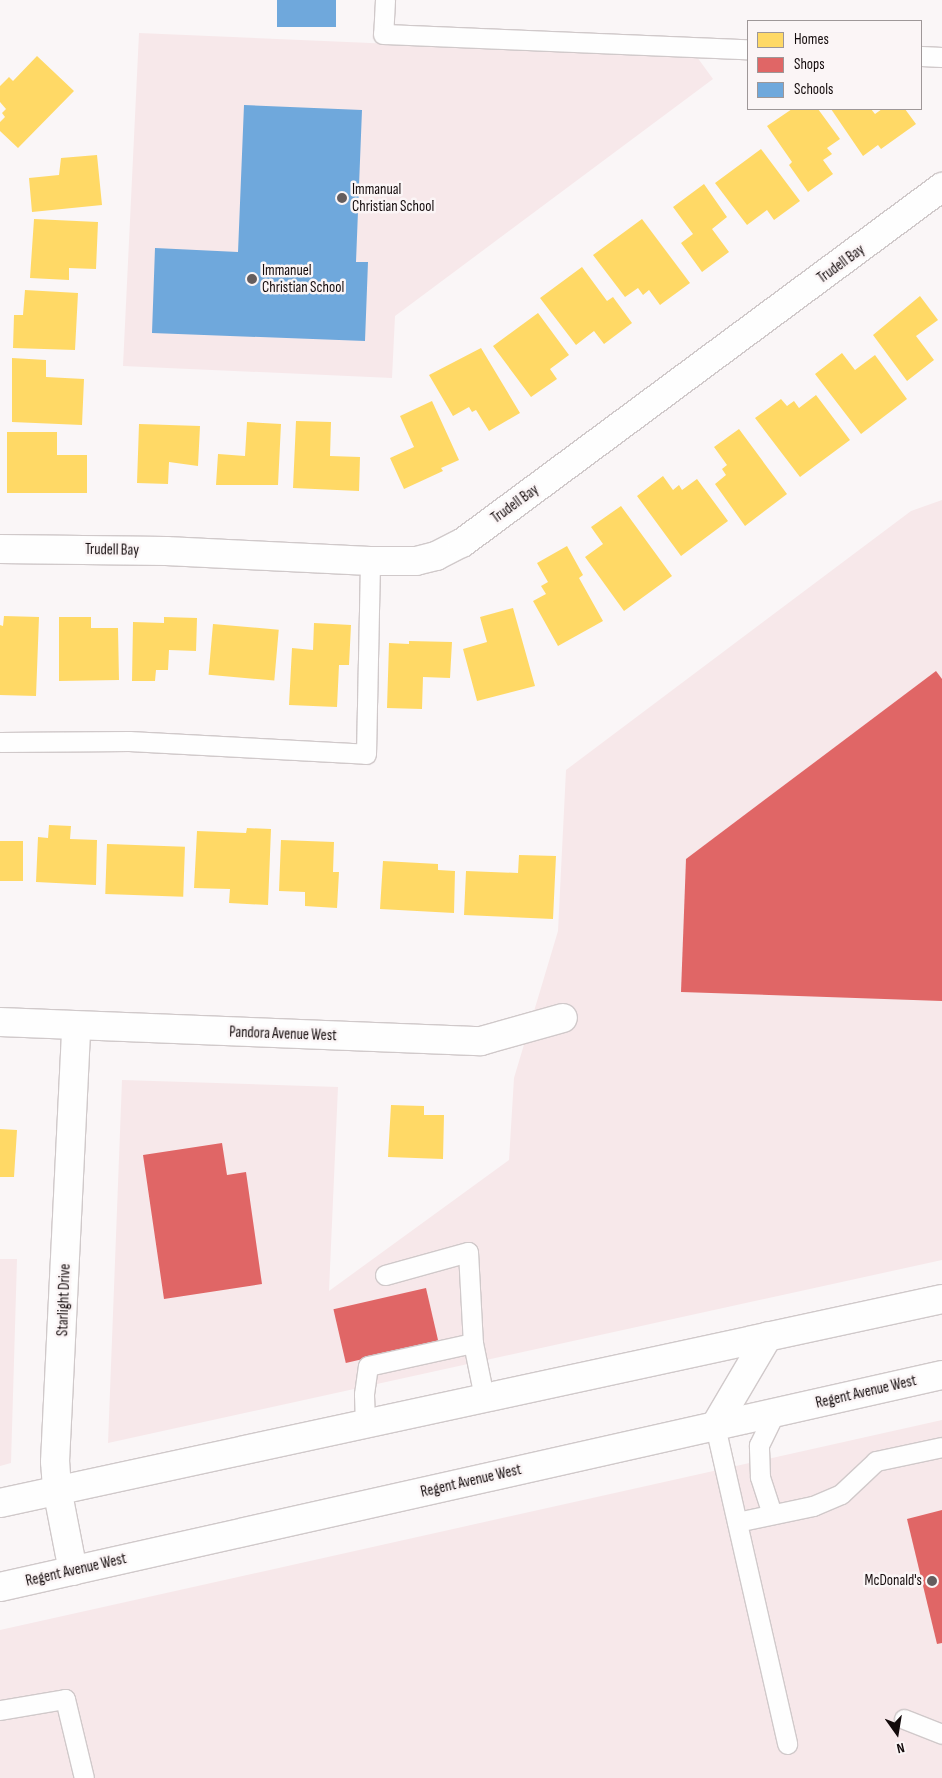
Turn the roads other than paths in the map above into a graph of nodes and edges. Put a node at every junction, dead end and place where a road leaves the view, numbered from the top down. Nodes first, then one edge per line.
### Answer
1 (385, 0) edge
2 (747, 49) edge
3 (922, 56) edge
4 (942, 57) edge
5 (942, 188) edge
6 (0, 549) edge
7 (370, 562) junction
8 (0, 742) edge
9 (563, 1018) dead end
10 (0, 1022) edge
11 (76, 1026) junction
12 (384, 1276) dead end
13 (942, 1299) edge
14 (768, 1336) junction
15 (474, 1343) junction
16 (942, 1375) edge
17 (484, 1398) junction
18 (775, 1412) junction
19 (366, 1423) junction
20 (715, 1426) junction
21 (942, 1447) edge
22 (57, 1489) junction
23 (0, 1503) edge
24 (772, 1514) junction
25 (737, 1522) junction
26 (73, 1571) junction
27 (0, 1587) edge
28 (0, 1710) edge
29 (904, 1719) dead end
30 (942, 1734) edge
31 (788, 1744) dead end
32 (84, 1778) edge

1 - 2 lane
3 - 4 lane
5 - 7 street, Trudell Bay
6 - 7 street, Trudell Bay
7 - 8 lane
9 - 11 street, Pandora Avenue West
10 - 11 street, Pandora Avenue West
11 - 22 street, Starlight Drive
12 - 15 lane
13 - 14 street
14 - 17 street
14 - 20 street
15 - 17 lane
15 - 19 lane
16 - 18 street, Regent Avenue West
17 - 19 street
18 - 20 street, Regent Avenue West
18 - 24 lane
19 - 22 street
20 - 25 lane
20 - 26 street, Regent Avenue West
21 - 24 lane
22 - 23 street
22 - 26 street, Starlight Drive
24 - 25 lane
25 - 31 lane
26 - 27 street, Regent Avenue West
28 - 32 lane
29 - 30 lane

